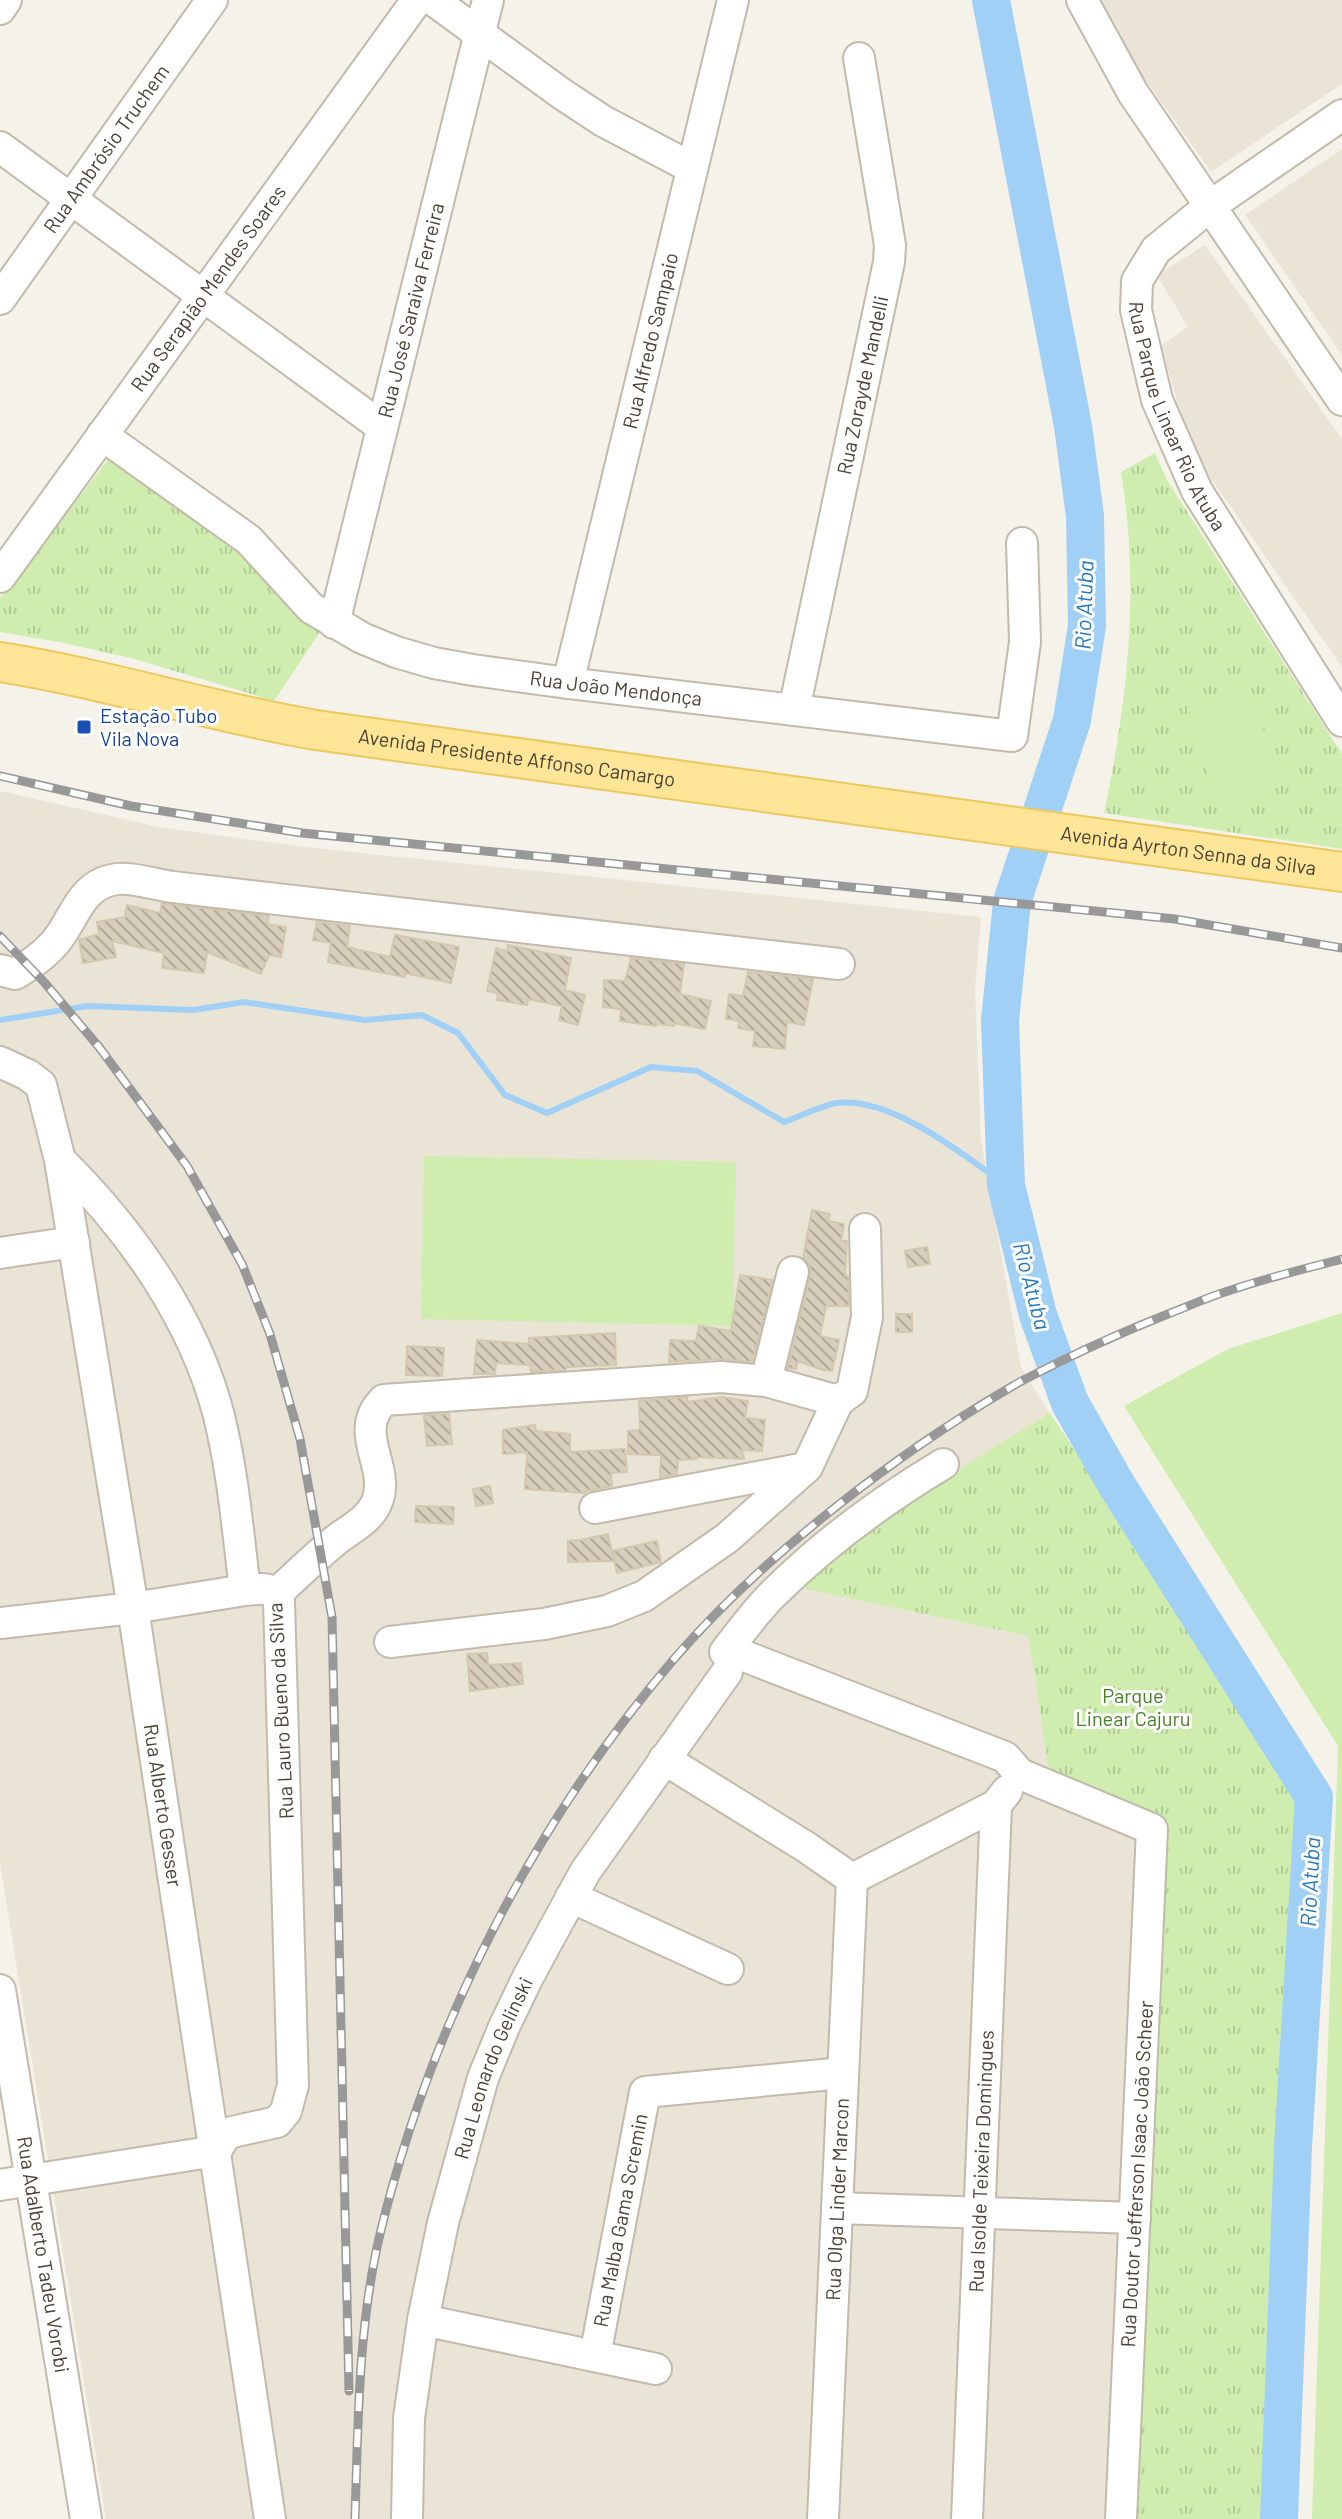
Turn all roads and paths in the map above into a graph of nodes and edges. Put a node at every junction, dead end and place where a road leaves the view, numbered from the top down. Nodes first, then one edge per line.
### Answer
1 (6, 0) edge
2 (212, 0) edge
3 (417, 0) edge
4 (433, 0) edge
5 (488, 0) edge
6 (733, 0) edge
7 (1082, 0) edge
8 (0, 9) edge
9 (480, 34) junction
10 (859, 58) dead end
11 (1342, 115) edge
12 (0, 147) edge
13 (692, 168) junction
14 (71, 199) junction
15 (1210, 206) junction
16 (203, 295) junction
17 (0, 299) edge
18 (1342, 400) edge
19 (382, 427) junction
20 (102, 435) junction
21 (1022, 543) dead end
22 (0, 577) edge
23 (334, 623) junction
24 (0, 662) edge
25 (568, 683) junction
26 (794, 710) junction
27 (1342, 721) edge
28 (1036, 830) joint
29 (1342, 872) edge
30 (839, 964) dead end
31 (0, 970) edge
32 (0, 1062) edge
33 (60, 1160) junction
34 (865, 1229) dead end
35 (74, 1242) junction
36 (0, 1253) edge
37 (793, 1272) dead end
38 (766, 1381) junction
39 (838, 1401) junction
40 (943, 1464) dead end
41 (807, 1467) junction
42 (595, 1508) dead end
43 (245, 1590) junction
44 (276, 1594) junction
45 (133, 1608) junction
46 (0, 1623) edge
47 (390, 1642) dead end
48 (730, 1659) junction
49 (664, 1759) junction
50 (1020, 1774) junction
51 (996, 1805) junction
52 (852, 1879) junction
53 (571, 1897) junction
54 (728, 1969) dead end
55 (0, 1990) edge
56 (843, 2073) junction
57 (216, 2151) junction
58 (31, 2180) junction
59 (0, 2185) edge
60 (837, 2208) junction
61 (979, 2213) junction
62 (1135, 2218) junction
63 (423, 2320) junction
64 (595, 2356) junction
65 (656, 2369) dead end
66 (86, 2519) edge
67 (270, 2519) edge
68 (407, 2519) edge
69 (823, 2519) edge
70 (967, 2519) edge
71 (1121, 2519) edge

1 - 8 street
2 - 14 street, Rua Ambrósio Truchem
3 - 16 street, Rua Serapião Mendes Soares
4 - 9 street
5 - 9 street, Rua José Saraiva Ferreira
6 - 13 street, Rua Alfredo Sampaio
7 - 15 street
9 - 13 street
9 - 19 street, Rua José Saraiva Ferreira
10 - 26 street, Rua Zorayde Mandelli
11 - 15 street, Rua Parque Linear Rio Atuba
12 - 14 street
13 - 25 street, Rua Alfredo Sampaio
14 - 16 street
14 - 17 street, Rua Ambrósio Truchem
15 - 18 street
15 - 27 street, Rua Parque Linear Rio Atuba
16 - 19 street
16 - 20 street, Rua Serapião Mendes Soares
19 - 23 street, Rua José Saraiva Ferreira
20 - 22 street, Rua Serapião Mendes Soares
20 - 23 street, Rua João Mendonça
21 - 26 street, Rua João Mendonça
23 - 25 street, Rua João Mendonça
24 - 28 main road, Avenida Presidente Affonso Camargo
25 - 26 street, Rua João Mendonça
28 - 29 main road, Avenida Ayrton Senna da Silva
30 - 31 street
32 - 33 street, Rua Alberto Gesser
33 - 35 street, Rua Alberto Gesser
33 - 43 street, Rua Lauro Bueno da Silva
34 - 39 street
35 - 36 street
35 - 45 street, Rua Alberto Gesser
37 - 38 street
38 - 39 street
38 - 44 street
39 - 41 street
40 - 48 street, Rua Leonardo Gelinski
41 - 42 street
41 - 47 street
43 - 44 street, Rua Lauro Bueno da Silva
43 - 45 street
44 - 57 street, Rua Lauro Bueno da Silva
45 - 46 street
45 - 57 street, Rua Alberto Gesser
48 - 49 street, Rua Leonardo Gelinski
48 - 50 street
49 - 52 street
49 - 53 street, Rua Leonardo Gelinski
50 - 51 street
50 - 62 street, Rua Doutor Jefferson Isaac João Scheer
51 - 52 street
51 - 61 street, Rua Isolde Teixeira Domingues
52 - 56 street, Rua Olga Linder Marcon
53 - 54 street
53 - 63 street, Rua Leonardo Gelinski
55 - 58 street, Rua Adalberto Tadeu Vorobi
56 - 60 street, Rua Olga Linder Marcon
56 - 64 street, Rua Malba Gama Scremin
57 - 58 street
57 - 67 street, Rua Alberto Gesser
58 - 59 street
58 - 66 street, Rua Adalberto Tadeu Vorobi
60 - 61 street
60 - 69 street, Rua Olga Linder Marcon
61 - 62 street
61 - 70 street, Rua Isolde Teixeira Domingues
62 - 71 street, Rua Doutor Jefferson Isaac João Scheer
63 - 64 street
63 - 68 street, Rua Leonardo Gelinski
64 - 65 street

